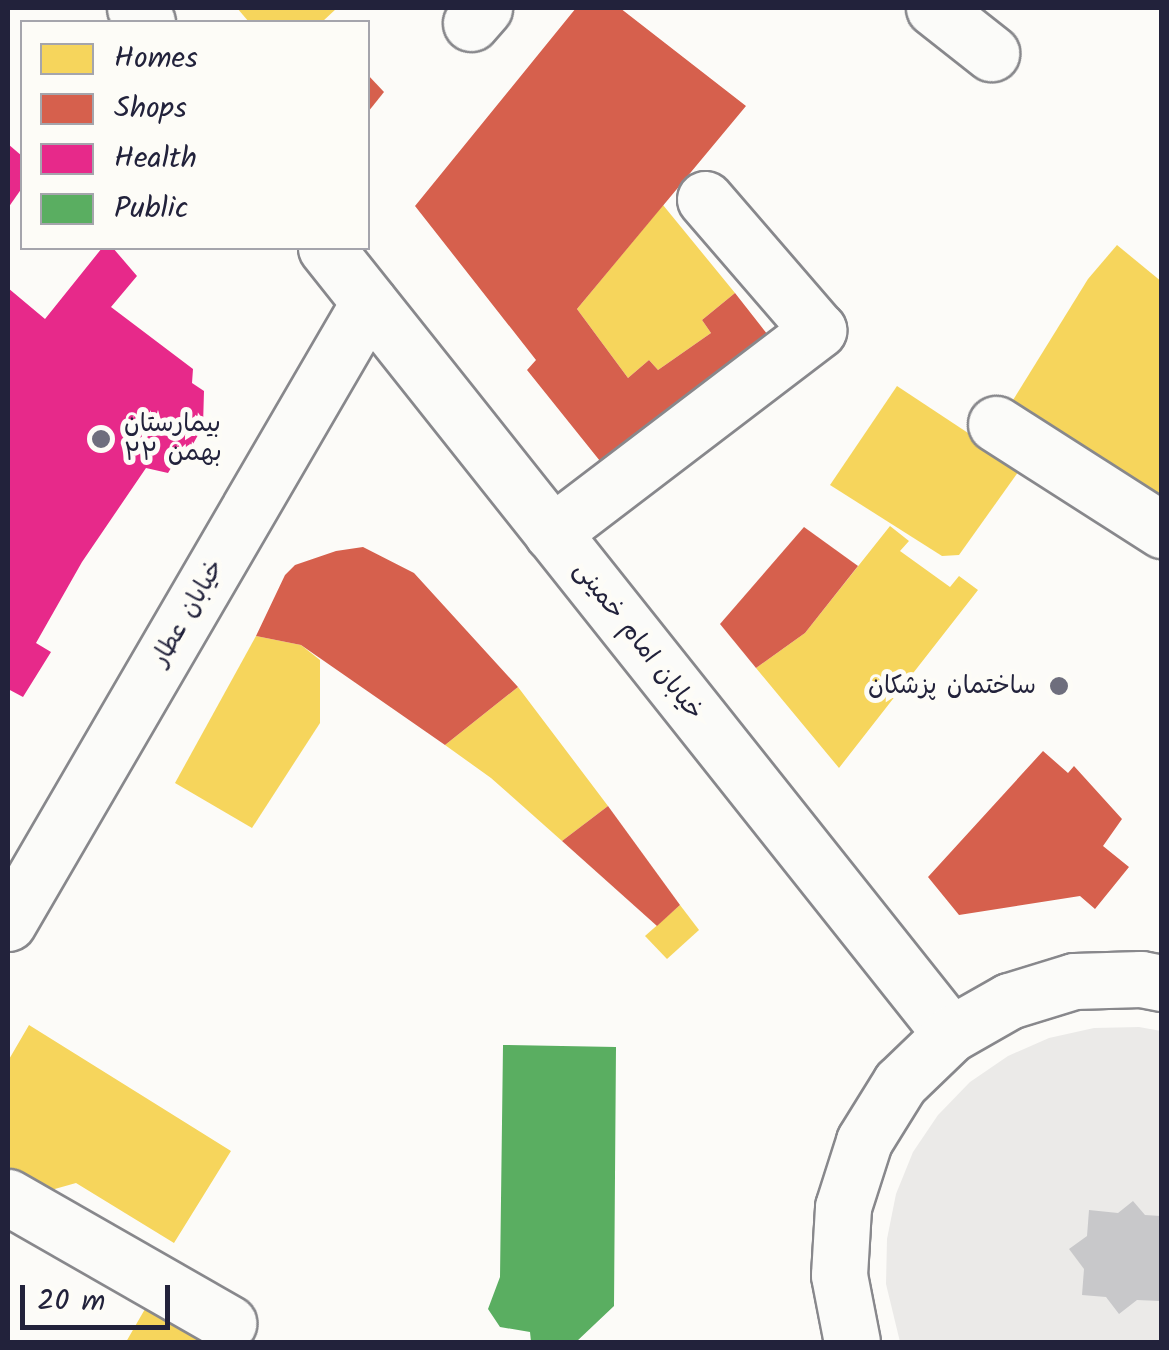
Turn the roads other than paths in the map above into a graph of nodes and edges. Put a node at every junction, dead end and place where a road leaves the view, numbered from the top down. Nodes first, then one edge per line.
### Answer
1 (934, 8) edge
2 (991, 53) dead end
3 (706, 200) dead end
4 (328, 250) edge
5 (369, 302) junction
6 (996, 424) dead end
7 (1162, 530) edge
8 (552, 533) junction
9 (8, 924) edge
10 (1155, 970) edge
11 (951, 1034) junction
12 (8, 1198) edge
13 (228, 1323) dead end
14 (852, 1342) edge

1 - 2 street
3 - 8 street
4 - 5 street, خیابان امام خمینی
5 - 8 street, خیابان امام خمینی
5 - 9 street, خیابان عطار
6 - 7 street
8 - 11 street, خیابان امام خمینی
10 - 11 street
11 - 14 street
12 - 13 street

